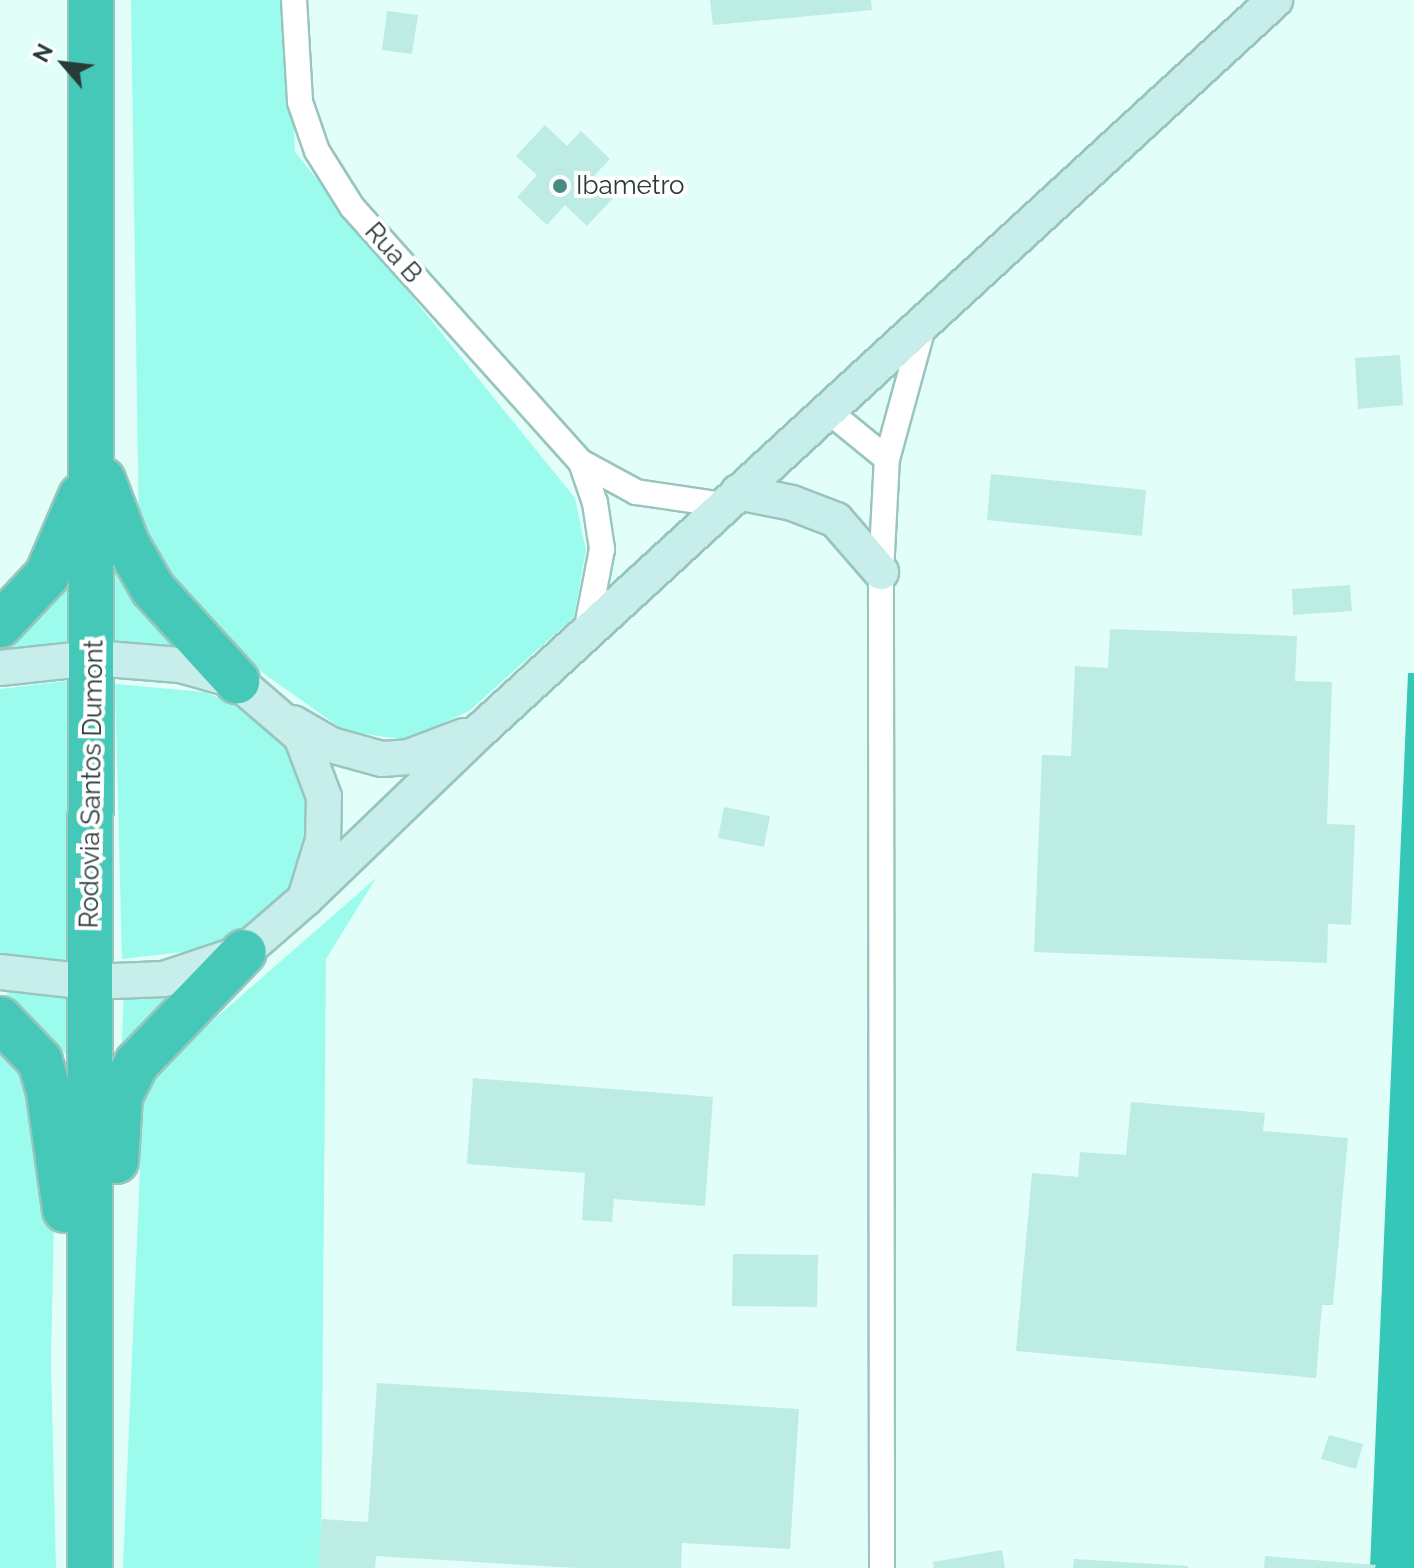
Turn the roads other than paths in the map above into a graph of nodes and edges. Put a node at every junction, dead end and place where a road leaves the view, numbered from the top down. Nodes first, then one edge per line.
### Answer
1 (91, 0) edge
2 (294, 0) edge
3 (1275, 0) edge
4 (926, 317) junction
5 (827, 410) junction
6 (91, 450) junction
7 (887, 459) junction
8 (581, 462) junction
9 (731, 499) junction
10 (881, 572) junction
11 (0, 625) edge
12 (586, 632) junction
13 (94, 658) junction
14 (0, 668) edge
15 (237, 681) junction
16 (280, 716) junction
17 (483, 728) junction
18 (305, 899) junction
19 (244, 952) junction
20 (0, 972) edge
21 (89, 982) junction
22 (0, 1019) edge
23 (89, 1501) junction
24 (90, 1568) edge
25 (882, 1568) edge

1 - 6 highway, Rodovia Santos Dumont
2 - 8 street, Rua B
3 - 4 street
4 - 5 street
4 - 7 street
5 - 7 street
5 - 9 street
6 - 11 highway
6 - 13 highway, Rodovia Santos Dumont
6 - 15 highway
7 - 10 street
8 - 9 street
8 - 12 street
9 - 10 street
9 - 12 street
10 - 25 street
12 - 17 street
13 - 14 street
13 - 15 street
13 - 21 highway, Rodovia Santos Dumont
15 - 16 street
16 - 17 street
16 - 18 street
17 - 18 street
18 - 19 street
19 - 21 street
19 - 23 highway
20 - 21 street
21 - 23 highway, Rodovia Santos Dumont
22 - 23 highway
23 - 24 highway, Rodovia Santos Dumont

